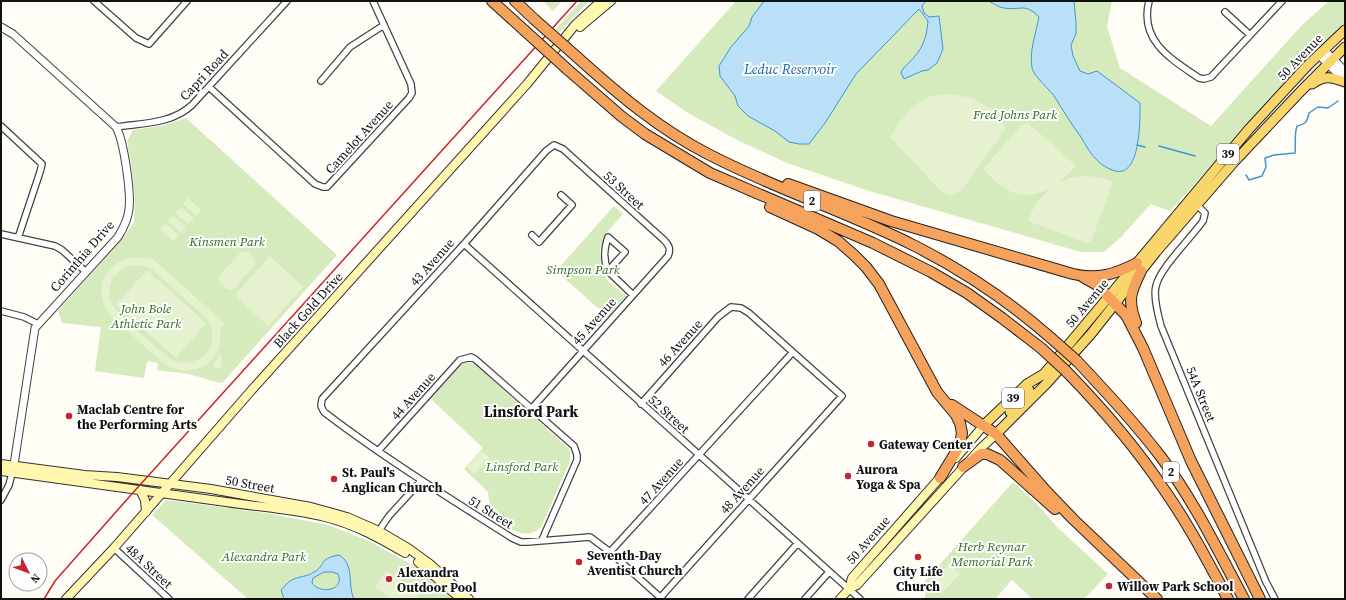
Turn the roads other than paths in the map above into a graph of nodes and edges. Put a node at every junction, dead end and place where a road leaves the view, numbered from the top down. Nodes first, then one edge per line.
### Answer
1 (94, 1) edge
2 (187, 1) edge
3 (287, 1) edge
4 (374, 1) edge
5 (492, 1) edge
6 (515, 1) edge
7 (601, 1) edge
8 (611, 1) edge
9 (1149, 1) edge
10 (1282, 1) edge
11 (1225, 12) dead end
12 (384, 25) junction
13 (1, 28) edge
14 (1345, 30) edge
15 (1250, 35) junction
16 (567, 36) junction
17 (1345, 47) edge
18 (1321, 52) junction
19 (1330, 61) junction
20 (1345, 71) edge
21 (321, 81) dead end
22 (1345, 82) edge
23 (209, 87) junction
24 (1292, 100) junction
25 (1, 126) edge
26 (116, 127) junction
27 (563, 149) joint
28 (708, 154) junction
29 (710, 173) junction
30 (561, 195) dead end
31 (1197, 205) junction
32 (1, 234) edge
33 (532, 235) dead end
34 (18, 238) junction
35 (464, 244) junction
36 (670, 248) joint
37 (1139, 267) junction
38 (86, 272) junction
39 (608, 272) junction
40 (1082, 276) junction
41 (633, 295) junction
42 (1112, 300) junction
43 (1, 311) edge
44 (38, 324) junction
45 (1143, 348) junction
46 (582, 351) junction
47 (792, 353) junction
48 (920, 361) junction
49 (1044, 374) junction
50 (321, 402) joint
51 (641, 404) junction
52 (532, 408) junction
53 (984, 425) junction
54 (996, 434) junction
55 (378, 451) junction
56 (699, 455) junction
57 (1, 464) edge
58 (185, 467) junction
59 (964, 468) junction
60 (13, 469) junction
61 (1, 472) edge
62 (940, 478) junction
63 (421, 480) junction
64 (171, 483) junction
65 (191, 486) junction
66 (140, 490) junction
67 (927, 492) junction
68 (163, 493) junction
69 (935, 499) junction
70 (1, 500) edge
71 (748, 500) junction
72 (146, 512) junction
73 (377, 533) junction
74 (542, 540) junction
75 (797, 544) junction
76 (114, 548) junction
77 (610, 552) junction
78 (829, 572) junction
79 (849, 589) junction
80 (1148, 590) junction
81 (66, 599) edge
82 (169, 599) edge
83 (461, 599) edge
84 (469, 599) edge
85 (660, 599) edge
86 (748, 599) edge
87 (804, 599) edge
88 (840, 599) edge
89 (860, 599) edge
90 (1158, 599) edge
91 (1228, 599) edge
92 (1244, 599) edge
93 (1260, 599) edge
94 (1275, 599) edge

1 - 2 street
3 - 23 street, Capri Road
4 - 12 street, Camelot Avenue
5 - 29 highway, 2, bridge
6 - 28 highway, 2, bridge
7 - 16 main road, Black Gold Drive
8 - 16 main road, Black Gold Drive
9 - 15 street
10 - 15 street
11 - 15 street
12 - 21 street
12 - 23 street, Camelot Avenue
13 - 26 street, Corinthia Drive
14 - 18 main road, 50 Avenue / 39
16 - 58 main road, Black Gold Drive
17 - 19 main road, 50 Avenue / 39
18 - 19 street
18 - 37 main road, 50 Avenue / 39
19 - 20 street
19 - 22 street
19 - 24 main road, 50 Avenue / 39
22 - 24 main road
23 - 26 street, Capri Road
24 - 31 main road, 50 Avenue / 39
25 - 34 street
26 - 38 street, Corinthia Drive
27 - 35 street, 43 Avenue
27 - 36 street, 53 Street
28 - 40 highway
28 - 92 highway, 2, bridge
29 - 48 highway
29 - 91 highway, 2, bridge
30 - 33 street
31 - 37 main road, 50 Avenue / 39
31 - 94 street, 54A Street
32 - 34 street
34 - 38 street
35 - 46 street, 52 Street
35 - 50 street, 43 Avenue
36 - 41 street, 45 Avenue
37 - 40 highway
37 - 42 main road, 50 Avenue / 39
37 - 45 highway
38 - 44 street, Corinthia Drive
39 - 39 street
39 - 41 street
40 - 42 highway
41 - 46 street, 45 Avenue
42 - 45 highway
42 - 49 main road, 50 Avenue / 39
42 - 54 main road, 50 Avenue / 39
43 - 44 street
44 - 60 street, Corinthia Drive
45 - 93 highway
46 - 51 street, 52 Street
46 - 52 street, 45 Avenue
47 - 51 street, 46 Avenue
47 - 56 street, 47 Avenue
47 - 71 street, 48 Avenue
48 - 53 highway
48 - 62 highway
49 - 53 main road, 50 Avenue / 39
49 - 54 main road
50 - 55 street, 51 Street
51 - 56 street, 52 Street
52 - 55 street, 44 Avenue
52 - 74 street
53 - 54 highway
53 - 62 main road, 50 Avenue / 39
54 - 59 main road, 50 Avenue / 39
54 - 80 highway
55 - 63 street, 51 Street
56 - 71 street, 52 Street
56 - 77 street, 47 Avenue
57 - 60 main road, 50 Street
58 - 64 main road, Black Gold Drive
58 - 65 main road
59 - 69 main road, 50 Avenue
59 - 80 highway
60 - 61 main road, 50 Street
60 - 64 main road, 50 Street
60 - 66 main road, 50 Street
60 - 70 street
62 - 67 main road, 50 Avenue
63 - 73 street
63 - 74 street, 51 Street
64 - 65 main road, 50 Street
64 - 68 main road, Black Gold Drive
65 - 73 main road, 50 Street
66 - 68 main road, 50 Street
66 - 72 main road
67 - 69 main road
67 - 79 main road, 50 Avenue
68 - 72 main road, Black Gold Drive
68 - 73 main road, 50 Street
69 - 79 main road, 50 Avenue
71 - 75 street, 52 Street
71 - 85 street, 48 Avenue
72 - 76 main road, Black Gold Drive
73 - 83 main road, 50 Street
73 - 84 main road, 50 Street
74 - 77 street, 51 Street
75 - 78 street, 52 Street
75 - 86 street
76 - 81 main road, Black Gold Drive
76 - 82 street, 48A Street
77 - 85 street, 51 Street
78 - 79 street, 52 Street
78 - 87 street
79 - 88 main road, 50 Avenue
79 - 89 street, 52 Street
80 - 90 highway

